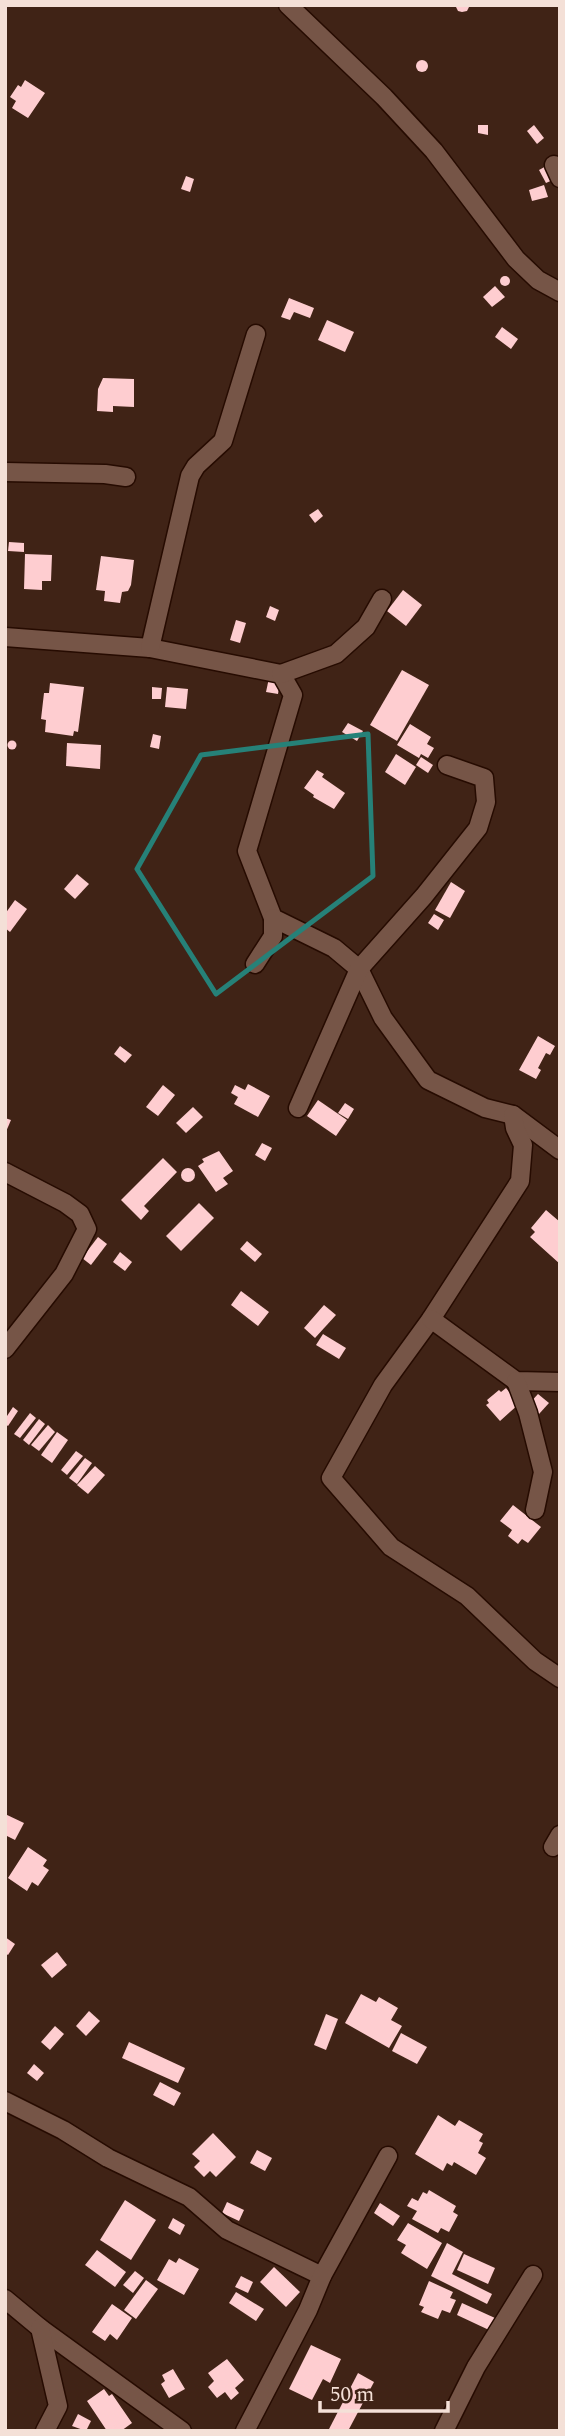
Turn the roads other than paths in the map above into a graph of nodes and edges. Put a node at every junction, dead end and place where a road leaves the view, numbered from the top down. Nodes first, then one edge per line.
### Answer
1 (288, 5) edge
2 (560, 292) edge
3 (256, 334) dead end
4 (5, 472) edge
5 (126, 478) dead end
6 (382, 599) dead end
7 (5, 637) edge
8 (150, 648) junction
9 (281, 674) junction
10 (447, 765) dead end
11 (273, 918) junction
12 (255, 964) dead end
13 (359, 970) junction
14 (298, 1108) dead end
15 (513, 1115) junction
16 (560, 1150) edge
17 (5, 1172) edge
18 (431, 1319) junction
19 (5, 1349) edge
20 (516, 1381) junction
21 (560, 1382) edge
22 (535, 1510) dead end
23 (560, 1678) edge
24 (5, 2101) edge
25 (388, 2156) dead end
26 (533, 2275) dead end
27 (322, 2277) junction
28 (5, 2299) edge
29 (40, 2328) junction
30 (45, 2431) edge
31 (182, 2431) edge
32 (244, 2431) edge
33 (444, 2431) edge

1 - 2 street
3 - 8 street
4 - 5 street
6 - 9 street
7 - 8 street
8 - 9 street
9 - 11 street
10 - 13 street
11 - 12 street
11 - 13 street
13 - 14 street
13 - 15 street
15 - 16 street
15 - 18 street
17 - 19 street
18 - 20 street
18 - 23 street
20 - 21 street
20 - 22 street
24 - 27 street
25 - 27 street
26 - 33 street
27 - 32 street
28 - 29 street
29 - 30 street
29 - 31 street

